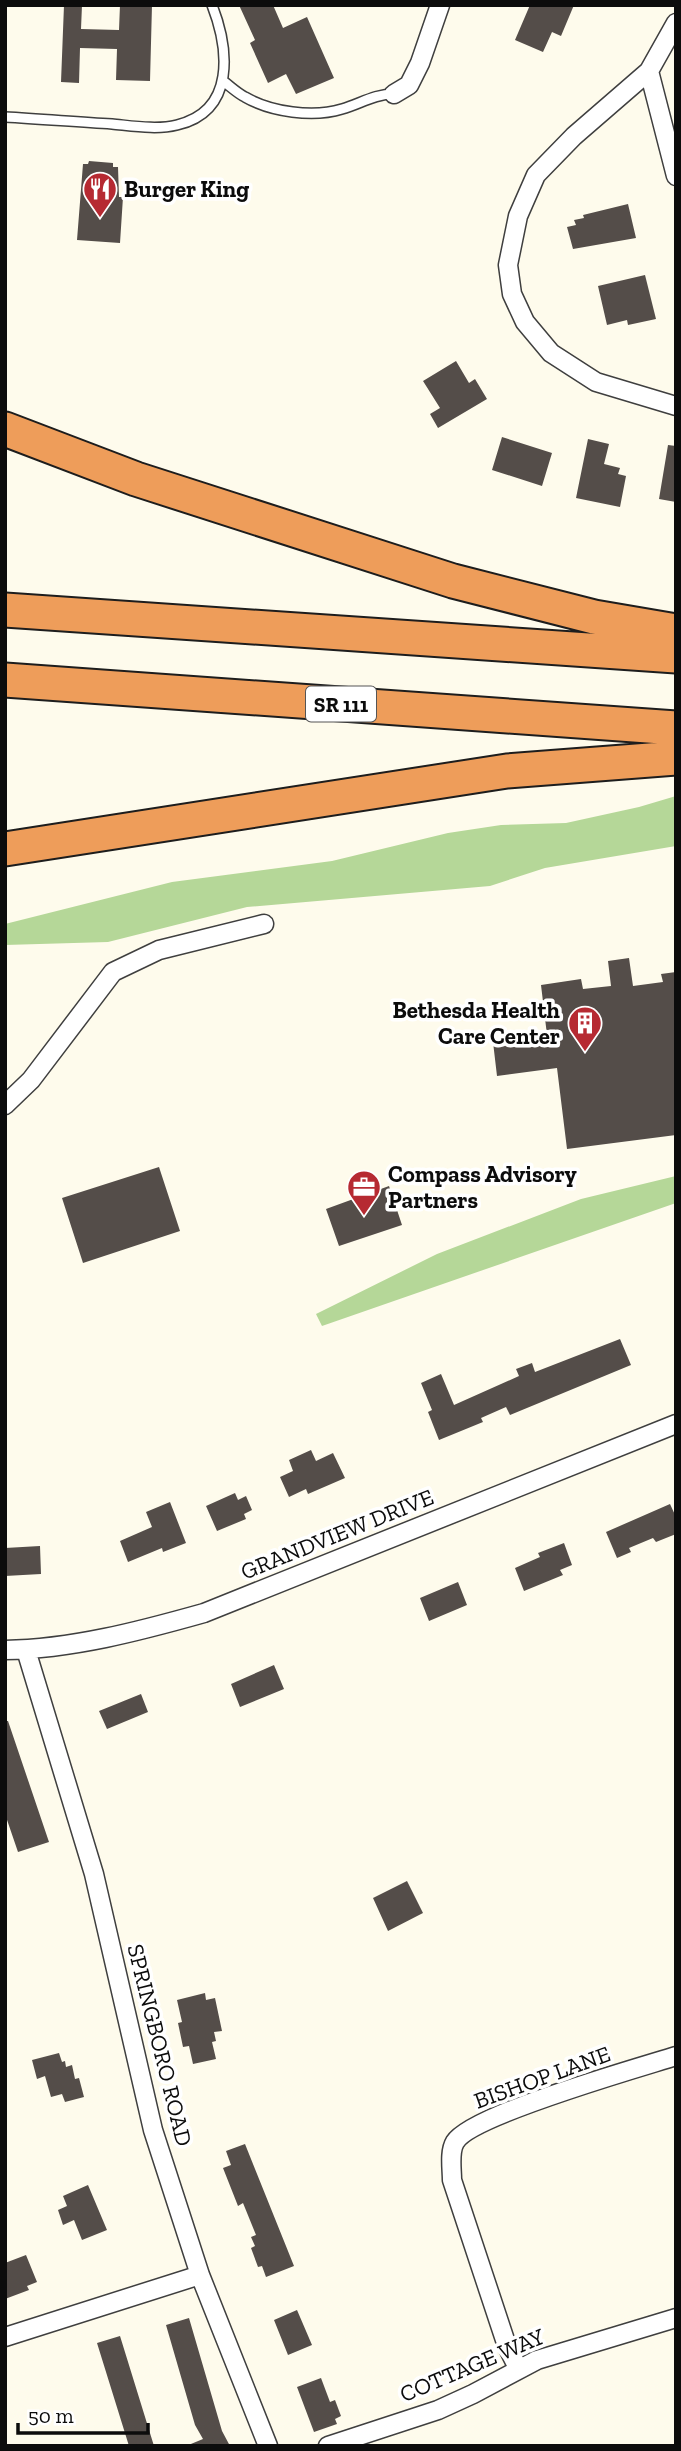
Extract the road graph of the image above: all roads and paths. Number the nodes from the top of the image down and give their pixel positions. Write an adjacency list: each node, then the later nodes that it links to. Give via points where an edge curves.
1 (212, 5): 5 (lane, via 222,34)
2 (440, 5): 6 (street, via 409,85)
3 (676, 23): 4 (street)
4 (649, 71): 8 (street); 9 (street, via 536,174 518,216 508,265 512,294 524,321 551,353 596,382)
5 (223, 80): 6 (lane, via 245,97 302,113 339,110 380,94); 7 (lane, via 215,100 177,125 143,127)
6 (394, 94)
7 (5, 117)
8 (676, 176)
9 (676, 406)
10 (6, 429): 12 (highway, via 136,478 453,582 594,617)
11 (5, 610): 13 (highway)
12 (676, 631)
13 (676, 656)
14 (5, 680): 15 (highway, SR 111)
15 (676, 728)
16 (676, 758): 17 (highway, via 507,771)
17 (5, 849)
18 (264, 924): 19 (street, via 159,950 113,972 32,1080)
19 (5, 1105)
20 (676, 1424): 22 (street, GRANDVIEW DRIVE, via 204,1613 136,1632)
21 (5, 1650): 22 (street, GRANDVIEW DRIVE)
22 (26, 1650): 24 (street, SPRINGBORO ROAD, via 94,1874 153,2130)
23 (676, 2056): 27 (street, BISHOP LANE, via 497,2115 467,2130 454,2143 453,2180)
24 (200, 2275): 26 (street); 28 (street, SPRINGBORO ROAD)
25 (676, 2318): 27 (street, COTTAGE WAY)
26 (5, 2337)
27 (518, 2368): 29 (street, COTTAGE WAY, via 438,2410)
28 (268, 2446)
29 (328, 2446)

